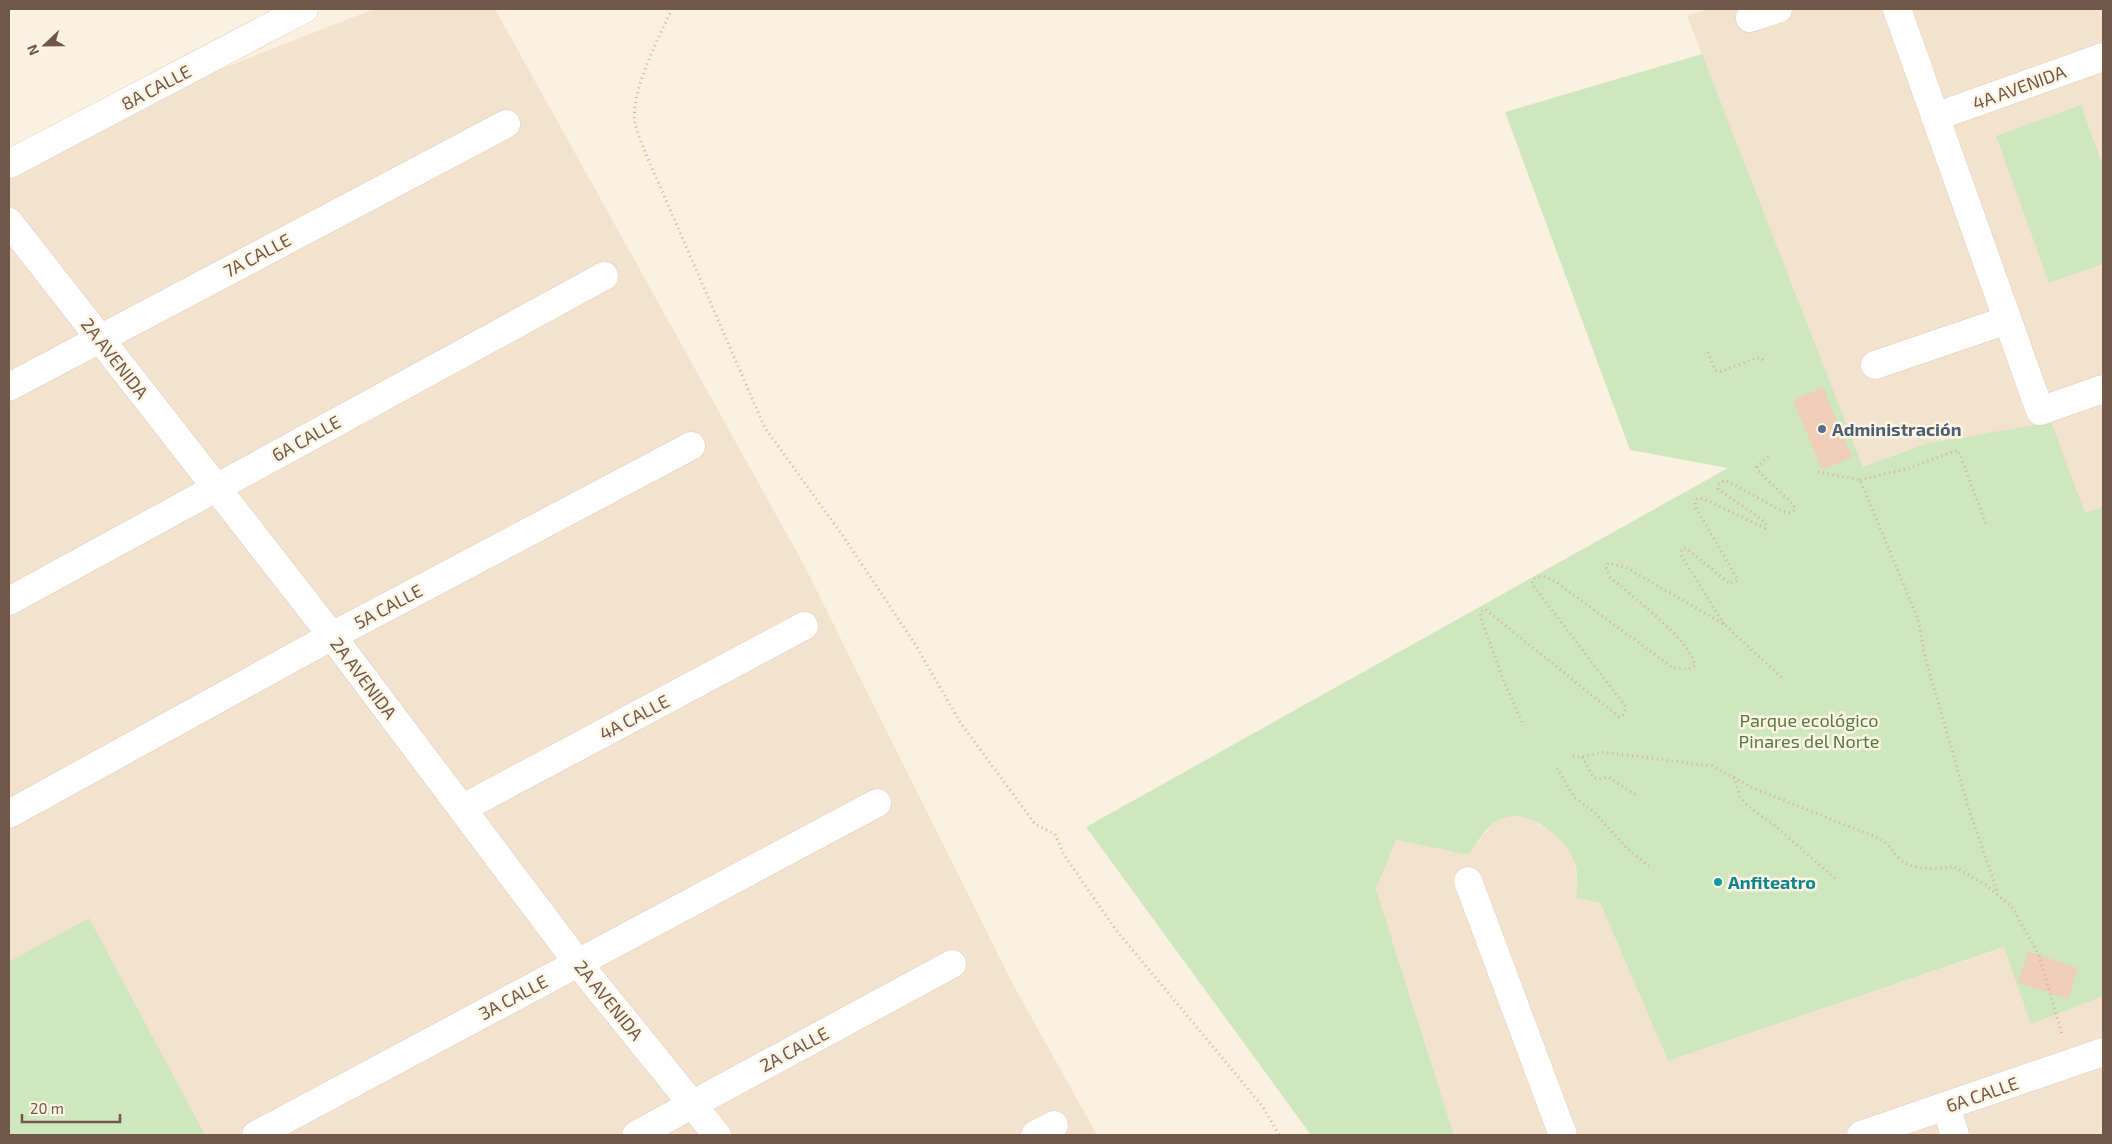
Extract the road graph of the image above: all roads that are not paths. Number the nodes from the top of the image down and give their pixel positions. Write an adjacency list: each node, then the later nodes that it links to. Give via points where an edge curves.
1 (304, 9): 8 (street, 8A CALLE)
2 (1778, 9): 4 (street)
3 (1897, 9): 6 (street)
4 (1750, 18)
5 (2103, 56): 6 (street, 4A AVENIDA)
6 (1935, 116): 11 (street)
7 (506, 124): 12 (street, 7A CALLE)
8 (9, 164)
9 (9, 222): 12 (street, 2A AVENIDA)
10 (604, 276): 17 (street, 6A CALLE)
11 (2007, 320): 13 (street); 15 (street, via 2040,411)
12 (100, 338): 14 (street, 7A CALLE); 17 (street, 2A AVENIDA)
13 (1875, 365)
14 (9, 387)
15 (2103, 389)
16 (691, 446): 20 (street, 5A CALLE)
17 (216, 487): 18 (street, 6A CALLE); 20 (street, 2A AVENIDA)
18 (9, 601)
19 (804, 626): 22 (street, 4A CALLE)
20 (332, 636): 22 (street, 2A AVENIDA); 23 (street, 5A CALLE)
21 (876, 803): 25 (street, 3A CALLE)
22 (463, 808): 25 (street, 2A AVENIDA)
23 (9, 814)
24 (1468, 881): 33 (street)
25 (578, 963): 28 (street, 2A AVENIDA); 30 (street, 3A CALLE)
26 (952, 964): 28 (street, 2A CALLE)
27 (2103, 1052): 29 (street, 6A CALLE)
28 (693, 1104): 31 (street, 2A CALLE); 32 (street, 2A AVENIDA)
29 (1946, 1106): 34 (street, 6A CALLE); 35 (street)
30 (256, 1135)
31 (636, 1135)
32 (717, 1135)
33 (1563, 1135)
34 (1860, 1135)
35 (1955, 1135)

